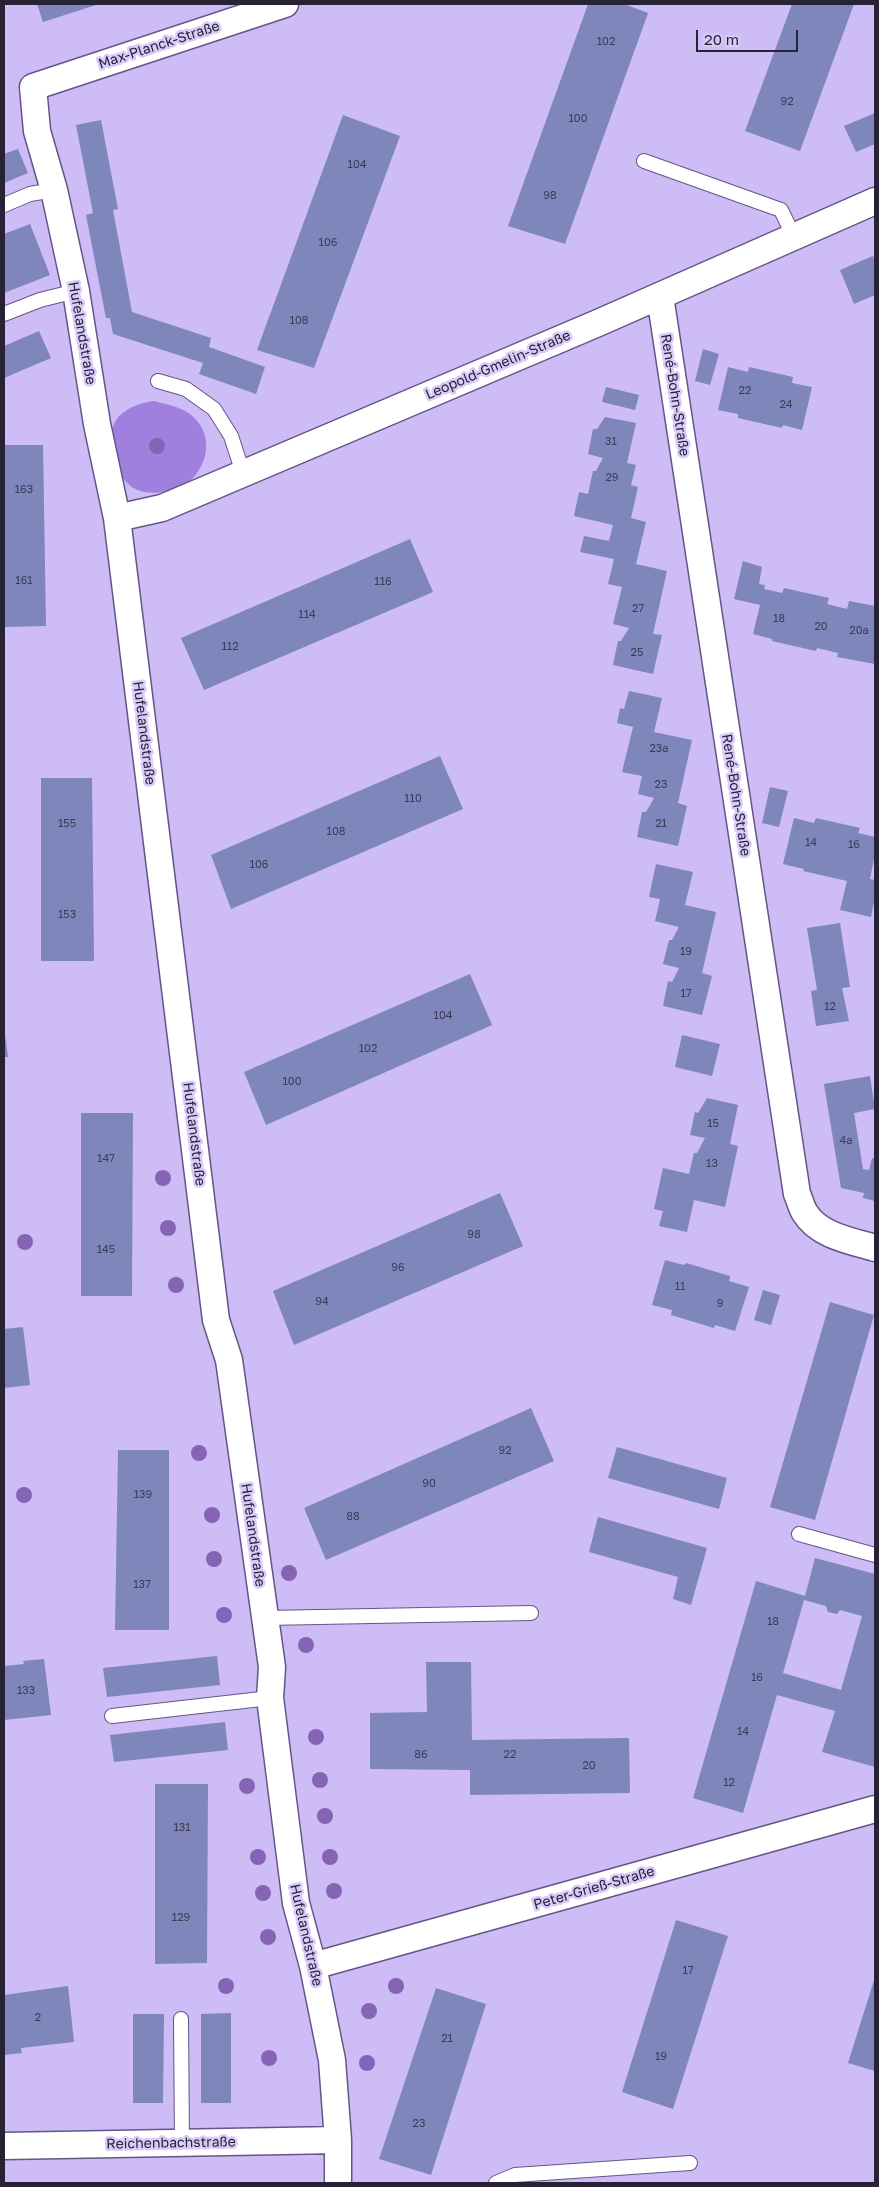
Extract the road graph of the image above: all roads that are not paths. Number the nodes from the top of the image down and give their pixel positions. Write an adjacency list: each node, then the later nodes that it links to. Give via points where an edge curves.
1 (285, 4): 2 (street, Max-Planck-Straße)
2 (33, 87): 4 (street, Hufelandstraße, via 37,131)
3 (644, 161): 7 (lane, via 780,210)
4 (54, 190): 6 (lane, via 30,194); 8 (street, Hufelandstraße)
5 (875, 201): 7 (street, Leopold-Gmelin-Straße)
6 (4, 204)
7 (794, 237): 9 (street, Leopold-Gmelin-Straße)
8 (76, 291): 10 (lane); 13 (street, Hufelandstraße, via 97,424)
9 (660, 296): 12 (street, Leopold-Gmelin-Straße); 14 (street, René-Bohn-Straße, via 797,1194 804,1213 816,1226 835,1236)
10 (4, 314)
11 (158, 381): 12 (lane, via 186,389 214,409 231,436)
12 (243, 473): 13 (street, Leopold-Gmelin-Straße, via 162,508)
13 (117, 518): 18 (street, Hufelandstraße, via 216,1320 228,1360)
14 (875, 1248)
15 (799, 1534): 16 (lane)
16 (875, 1555)
17 (532, 1613): 18 (lane)
18 (266, 1618): 19 (street, Hufelandstraße, via 272,1667)
19 (270, 1698): 20 (lane); 22 (street, Hufelandstraße, via 296,1903)
20 (112, 1716)
21 (875, 1809): 22 (street, Peter-Grieß-Straße)
22 (313, 1966): 24 (street, Hufelandstraße, via 332,2060)
23 (180, 2019): 25 (lane)
24 (338, 2140): 25 (street, Reichenbachstraße); 28 (street, Hufelandstraße)
25 (182, 2143): 26 (street, Reichenbachstraße)
26 (4, 2146)
27 (690, 2163): 29 (lane, via 515,2175)
28 (338, 2183)
29 (496, 2183)

